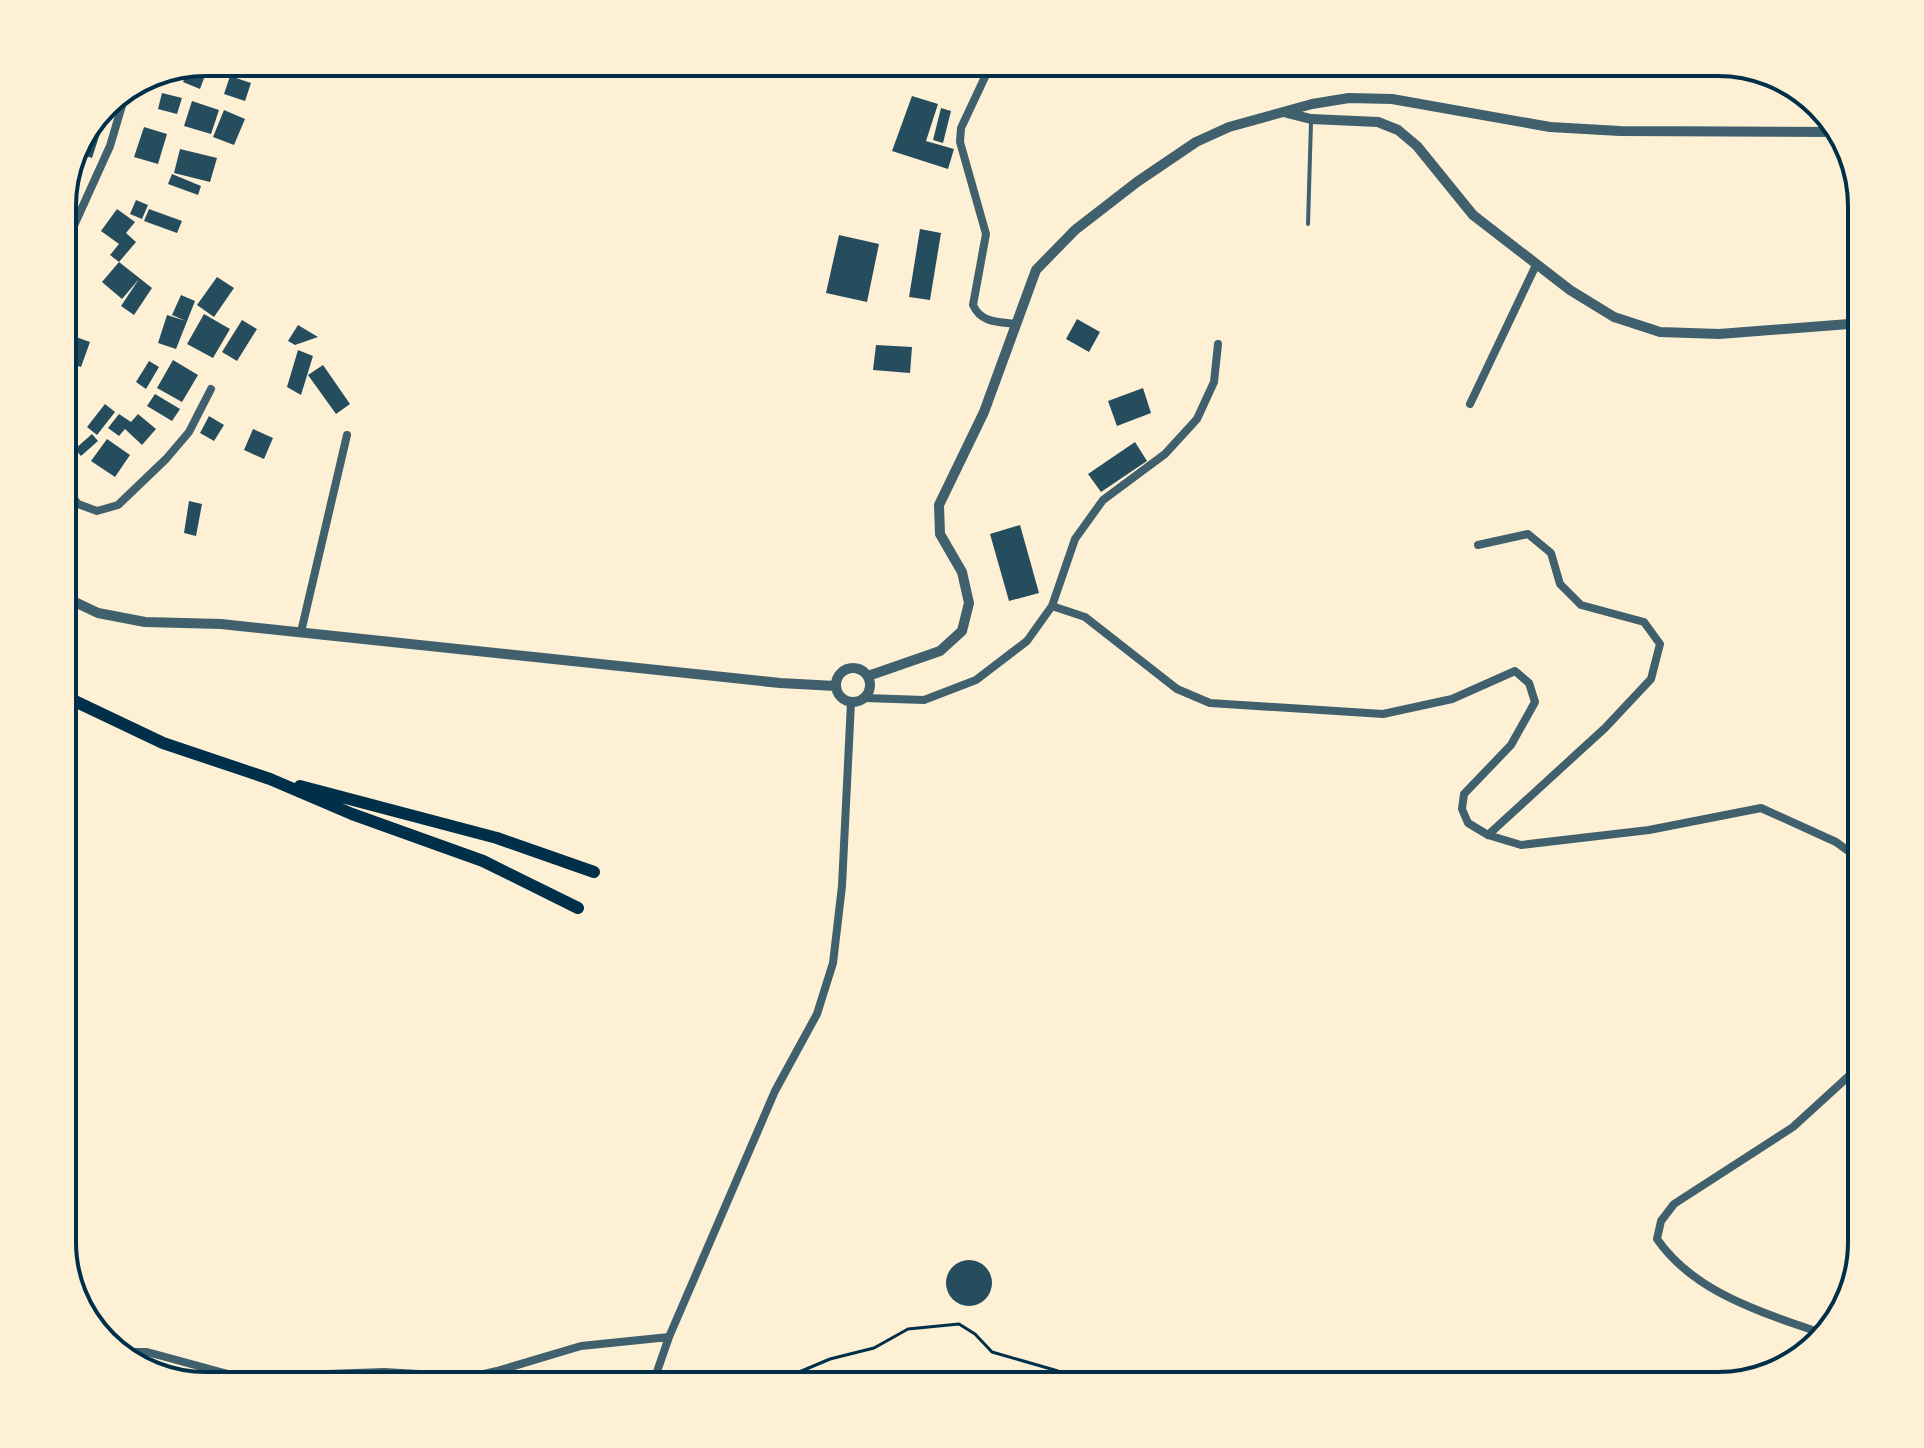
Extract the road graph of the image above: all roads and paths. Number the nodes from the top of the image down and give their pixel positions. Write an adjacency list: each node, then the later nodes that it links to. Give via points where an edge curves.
1 (985, 76): 9 (street, via 961,128 960,142 986,234 973,305 989,321)
2 (121, 108): 6 (street)
3 (1285, 113): 4 (street); 5 (street, via 1349,98 1392,99 1550,127); 9 (street, via 1229,127 1196,142 1075,230 1036,270)
4 (1311, 119): 7 (lane); 8 (street, via 1378,122 1398,130 1473,215)
5 (1825, 132)
6 (76, 221)
7 (1308, 224)
8 (1536, 265): 10 (street, via 1614,317 1660,332 1719,334); 13 (street)
9 (1016, 324): 20 (street, via 984,412 939,505 940,534 962,572 969,603 962,631 940,651)
10 (1848, 324)
11 (1218, 344): 18 (street, via 1214,382 1197,419 1165,454 1103,500 1075,539)
12 (211, 389): 15 (street, via 189,432 118,505 97,511)
13 (1470, 404)
14 (347, 435): 19 (street)
15 (76, 502)
16 (1478, 545): 26 (street, via 1528,534 1551,553 1560,584 1581,605 1644,622 1660,644 1651,679)
17 (76, 603): 19 (street, via 98,613 145,622)
18 (1052, 606): 22 (street, via 1027,641 976,680 924,700); 26 (street, via 1085,617 1177,689 1210,703 1383,714 1452,699 1515,671 1529,683 1535,702 1511,745 1464,794 1462,809 1468,823)
19 (301, 632): 21 (street)
20 (868, 676): 21 (street, via 848,668); 22 (street, via 870,691)
21 (835, 686): 24 (street)
22 (865, 698): 24 (street)
23 (76, 702): 25 (main road, via 163,743)
24 (851, 702): 32 (street, via 833,963 817,1014 775,1091)
25 (270, 779): 28 (main road, via 497,838); 29 (main road, via 483,861)
26 (1488, 835): 27 (street, via 1521,845 1649,830 1761,808)
27 (1848, 851)
28 (594, 872)
29 (578, 908)
30 (1848, 1077): 31 (street, via 1793,1127 1674,1204 1661,1221 1657,1239 1685,1270 1733,1301)
31 (1813, 1330)
32 (669, 1337): 35 (street, via 581,1346); 36 (street)
33 (138, 1352): 34 (street)
34 (221, 1372)
35 (493, 1372)
36 (657, 1372)
37 (799, 1372): 38 (path, via 874,1348 908,1329 959,1324 992,1352)
38 (1060, 1372)

